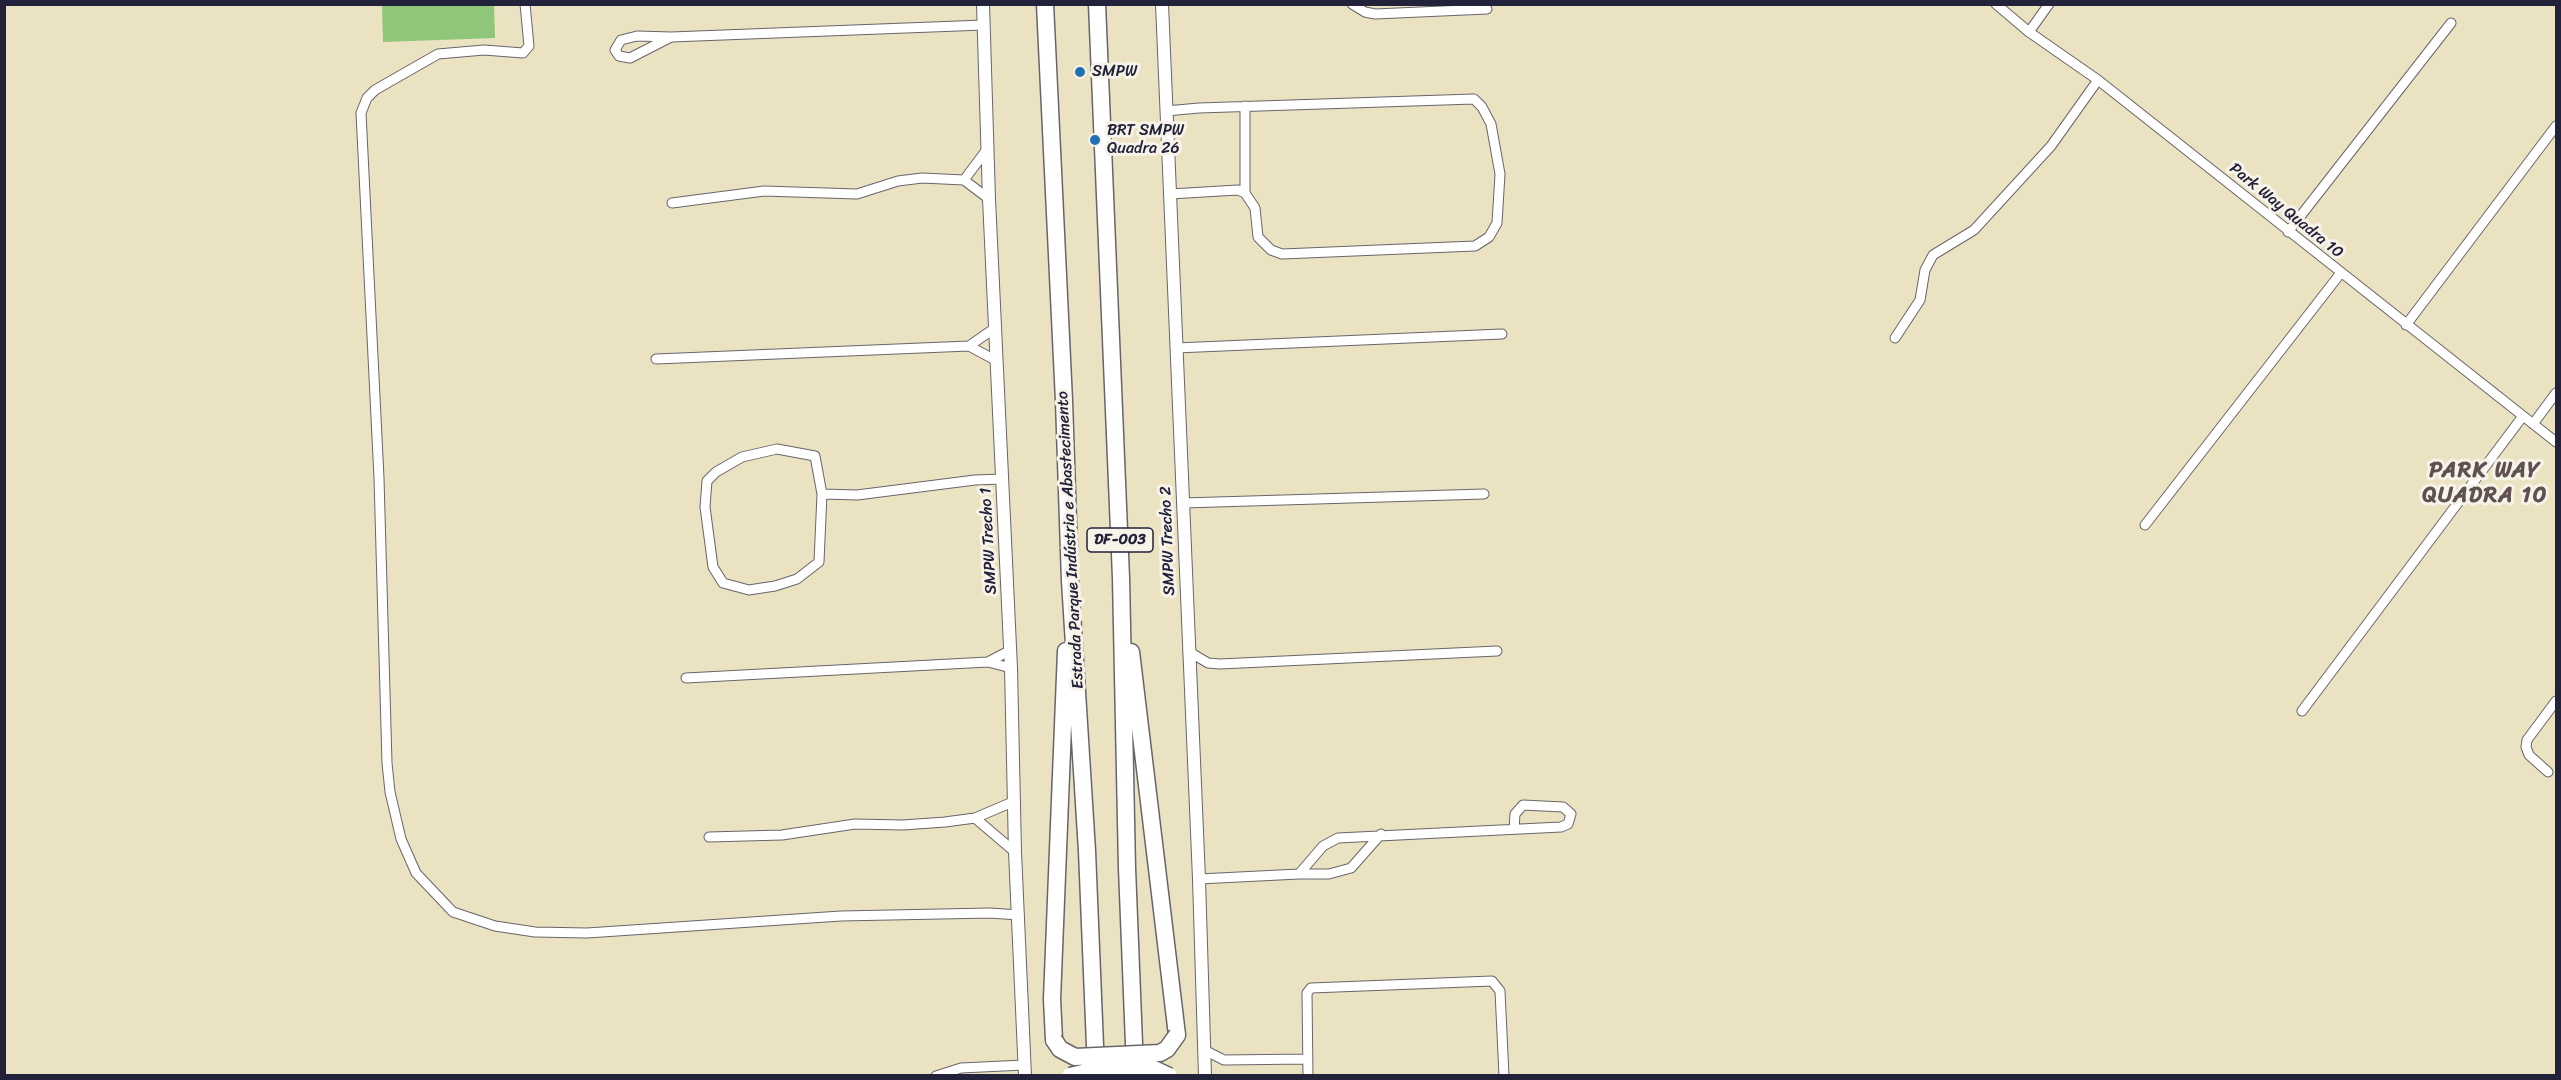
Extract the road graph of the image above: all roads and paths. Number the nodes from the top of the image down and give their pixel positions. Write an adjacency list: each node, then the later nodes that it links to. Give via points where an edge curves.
1 (525, 4): 64 (street, via 529,46 523,53 484,50 438,54 375,90 361,113 379,478 387,763 401,839 416,873 453,912 495,926 535,932 587,933 841,916)
2 (983, 4): 11 (street, SMPW Trecho 1)
3 (1045, 4): 44 (highway, Estrada Parque Indústria e Abastecimento / DF-003)
4 (1097, 4): 43 (highway, DF-003)
5 (1162, 4): 16 (street, SMPW Trecho 2)
6 (1352, 4): 9 (street, via 1365,12 1383,14)
7 (1996, 4): 12 (street, Park Way Quadra 10)
8 (2049, 4): 12 (street)
9 (1487, 9)
10 (2451, 23): 24 (street)
11 (984, 25): 13 (street); 18 (street, SMPW Trecho 1)
12 (2029, 32): 14 (street, Park Way Quadra 10)
13 (671, 37): 13 (street, via 630,58 619,56 615,50 626,37)
14 (2098, 80): 24 (street, Park Way Quadra 10); 29 (street, via 2051,146 1974,230 1933,255 1925,270 1920,300)
15 (1245, 106): 16 (street); 20 (street); 20 (street, via 1474,99 1491,124 1500,174 1497,223 1490,237 1475,246 1282,254 1271,250 1258,237 1255,208)
16 (1167, 111): 21 (street, SMPW Trecho 2)
17 (2556, 126): 26 (street)
18 (988, 147): 19 (street); 22 (street, SMPW Trecho 1)
19 (964, 180): 22 (street); 23 (street, via 922,178 857,194 764,191)
20 (1245, 193): 21 (street, via 1238,190)
21 (1170, 194): 31 (street, SMPW Trecho 2)
22 (989, 199): 27 (street, SMPW Trecho 1)
23 (672, 203)
24 (2288, 232): 25 (street, Park Way Quadra 10)
25 (2340, 274): 26 (street, Park Way Quadra 10); 42 (street)
26 (2406, 325): 35 (street, Park Way Quadra 10)
27 (995, 328): 30 (street); 33 (street, SMPW Trecho 1)
28 (1502, 334): 31 (street)
29 (1895, 338)
30 (969, 346): 32 (street); 33 (street)
31 (1176, 348): 41 (street, SMPW Trecho 2)
32 (656, 359)
33 (997, 361): 38 (street, SMPW Trecho 1)
34 (2556, 393): 36 (street)
35 (2523, 416): 36 (street, Park Way Quadra 10); 54 (street)
36 (2533, 424): 37 (street, Park Way Quadra 10)
37 (2556, 442)
38 (1002, 479): 39 (street, via 857,495); 45 (street, SMPW Trecho 1)
39 (822, 494): 39 (street, via 815,456 777,449 742,457 716,472 707,481 705,507 713,567 723,583 749,590 775,586 797,579 819,562)
40 (1484, 494): 41 (street)
41 (1183, 503): 46 (street, SMPW Trecho 2)
42 (2145, 525)
43 (1121, 578): 44 (highway, bridge, via 1177,1035 1160,1053 1075,1057 1060,1049 1054,1040 1052,999); 73 (highway, DF-003)
44 (1070, 581): 72 (highway, Estrada Parque Indústria e Abastecimento / DF-003, via 1088,851)
45 (1011, 650): 48 (street); 50 (street, SMPW Trecho 1)
46 (1188, 651): 49 (street); 51 (street, SMPW Trecho 2)
47 (1497, 651): 49 (street)
48 (988, 662): 50 (street); 52 (street)
49 (1208, 663): 51 (street)
50 (1011, 668): 56 (street, SMPW Trecho 1)
51 (1189, 675): 63 (street, SMPW Trecho 2)
52 (686, 678)
53 (2556, 701): 55 (street, via 2526,747 2529,755)
54 (2302, 711)
55 (2548, 772)
56 (1015, 801): 57 (street); 61 (street, SMPW Trecho 1)
57 (975, 818): 60 (street, via 903,825 855,824 782,835); 61 (street)
58 (1514, 829): 58 (street, via 1515,814 1523,805 1563,807 1571,814 1568,824 1561,827); 59 (street)
59 (1381, 834): 62 (street, via 1331,840); 62 (street, via 1351,868 1329,874)
60 (709, 837)
61 (1015, 852): 64 (street, SMPW Trecho 1)
62 (1299, 874): 63 (street)
63 (1199, 879): 65 (street, SMPW Trecho 2)
64 (1019, 915): 68 (street, SMPW Trecho 1)
65 (1204, 1050): 67 (street); 69 (street, SMPW Trecho 2)
66 (1306, 1059): 67 (street); 75 (street); 76 (street, via 1307,993 1311,988 1492,981 1500,991)
67 (1224, 1060): 69 (street)
68 (1024, 1070): 70 (street, via 961,1068)
69 (1205, 1073)
70 (936, 1076)
71 (1070, 1076): 74 (highway, bridge, via 1091,1071 1155,1069)
72 (1096, 1076)
73 (1135, 1076)
74 (1169, 1076)
75 (1308, 1076)
76 (1504, 1076)

